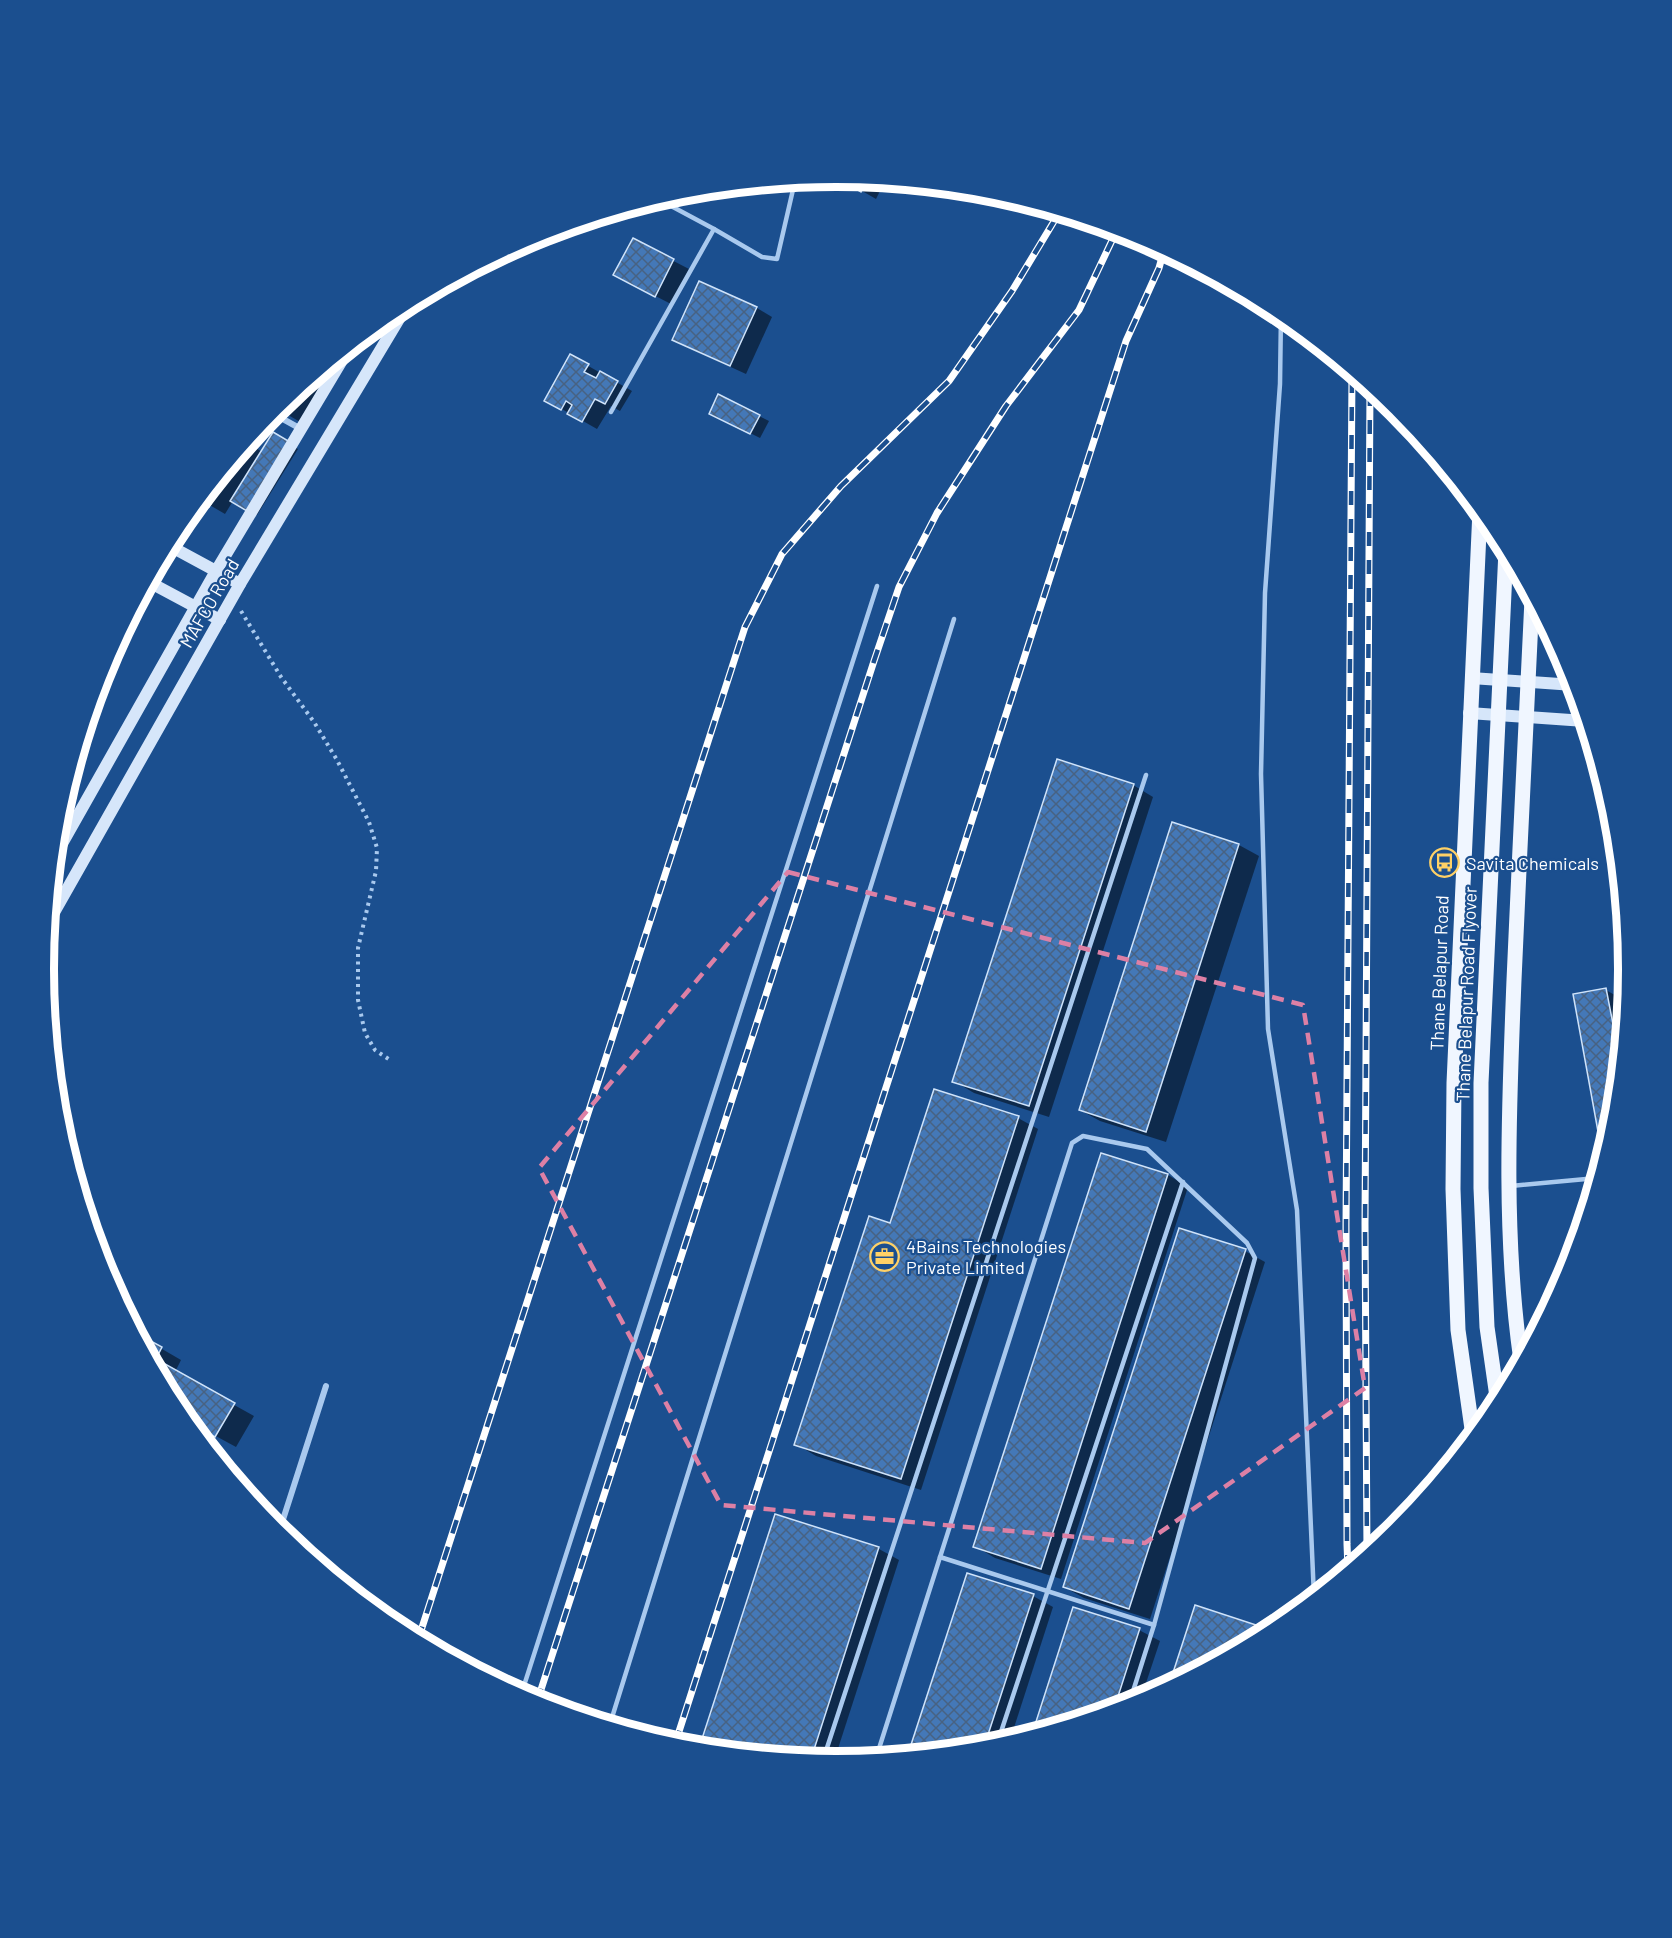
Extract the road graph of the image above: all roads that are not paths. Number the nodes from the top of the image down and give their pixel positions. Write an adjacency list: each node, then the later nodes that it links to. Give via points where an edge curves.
1 (793, 189): 3 (lane, via 777,259 762,257)
2 (670, 205): 3 (lane)
3 (714, 229): 7 (lane)
4 (397, 323): 14 (main road, MAFCO Road)
5 (1281, 327): 39 (lane, via 1265,604 1261,774 1266,971 1268,1029 1297,1210)
6 (340, 365): 9 (main road, MAFCO Road)
7 (611, 412)
8 (281, 418): 9 (street)
9 (301, 430): 13 (main road, MAFCO Road)
10 (1479, 525): 21 (main road, Thane Belapur Road)
11 (177, 550): 13 (main road)
12 (1505, 566): 35 (main road, Thane Belapur Road Flyover, bridge, via 1481,1083 1487,1327)
13 (216, 571): 14 (main road); 17 (main road, MAFCO Road)
14 (240, 584): 20 (main road, MAFCO Road)
15 (155, 585): 17 (main road)
16 (877, 586): 42 (lane)
17 (196, 607): 20 (main road); 28 (main road, MAFCO Road)
18 (1531, 612): 22 (main road)
19 (954, 619): 44 (lane)
20 (220, 620): 29 (main road, MAFCO Road)
21 (1471, 678): 22 (main road); 24 (main road, Thane Belapur Road)
22 (1528, 682): 23 (main road); 25 (main road)
23 (1564, 685)
24 (1469, 713): 25 (main road); 36 (main road, Thane Belapur Road, via 1453,1189 1458,1330)
25 (1526, 717): 26 (main road); 32 (main road)
26 (1577, 720)
27 (1146, 775): 47 (lane)
28 (66, 837)
29 (57, 907)
30 (1589, 1179): 32 (lane)
31 (1183, 1182): 38 (lane, via 1147,1149 1083,1136 1072,1143); 40 (lane); 41 (lane, via 1247,1243 1255,1258)
32 (1508, 1186): 33 (main road)
33 (1519, 1349)
34 (327, 1386): 37 (street)
35 (1496, 1388)
36 (1471, 1424)
37 (282, 1521)
38 (940, 1557): 40 (lane); 46 (lane)
39 (1314, 1588)
40 (1048, 1591): 41 (lane); 45 (lane)
41 (1154, 1625): 43 (lane)
42 (524, 1685)
43 (1133, 1692)
44 (612, 1717)
45 (1001, 1733)
46 (879, 1749)
47 (826, 1751)

